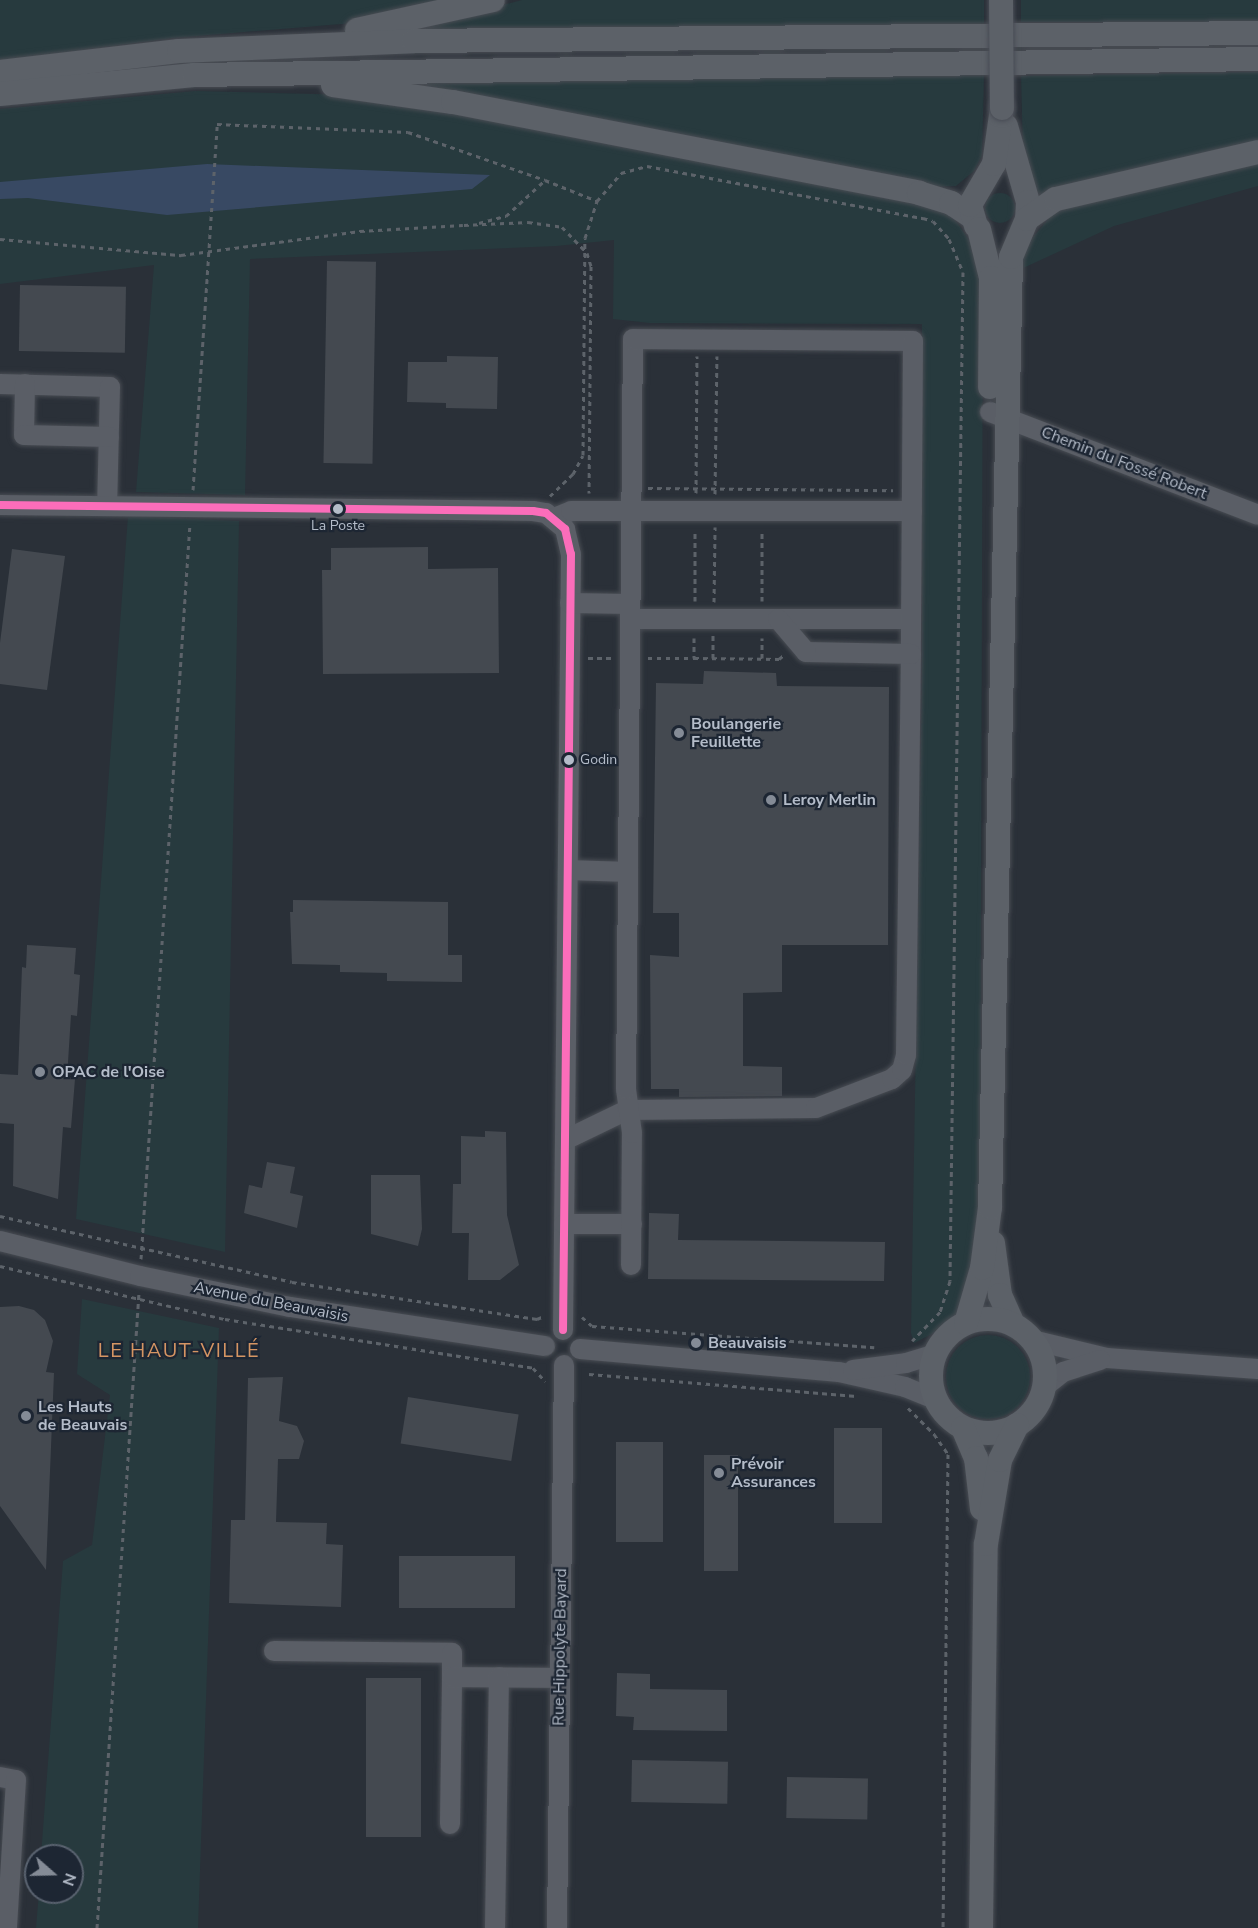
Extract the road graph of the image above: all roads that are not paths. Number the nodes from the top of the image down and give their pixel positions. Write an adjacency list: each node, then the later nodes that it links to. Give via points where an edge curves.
1 (493, 0): 4 (main road, via 398,24)
2 (1001, 0): 9 (main road, bridge)
3 (1258, 33): 4 (main road, via 426,41)
4 (211, 49): 6 (main road)
5 (1258, 59): 7 (main road)
6 (0, 72)
7 (223, 74): 8 (main road); 13 (main road, via 453,102 926,195 951,203)
8 (0, 94)
9 (1002, 108): 11 (main road, via 994,164); 12 (main road)
10 (1258, 152): 14 (main road, via 1072,194 1050,202)
11 (983, 184): 12 (main road, via 1005,179); 13 (main road, via 972,197)
12 (1024, 192): 14 (main road, via 1029,205)
13 (975, 223): 14 (main road, via 1000,238); 17 (main road, via 991,278)
14 (1023, 224): 17 (main road, via 1009,271)
15 (0, 384): 16 (street)
16 (25, 384): 18 (street, via 110,387); 18 (street, via 24,435)
17 (998, 415): 23 (street, Chemin du Fossé Robert); 34 (main road)
18 (109, 437): 20 (street)
19 (0, 505): 20 (street)
20 (107, 506): 24 (street, via 533,511)
21 (631, 511): 22 (street); 22 (street, via 633,339 913,340); 24 (street, via 571,511); 26 (street)
22 (912, 511): 28 (street)
23 (1258, 514)
24 (554, 518): 25 (street, via 565,529 570,544)
25 (570, 603): 26 (street); 30 (street)
26 (631, 611): 27 (street); 31 (street)
27 (770, 619): 28 (street); 29 (street, via 806,652)
28 (911, 619): 29 (street)
29 (911, 654): 32 (street, via 906,1055 902,1071 892,1079 816,1108)
30 (568, 870): 31 (street); 33 (street)
31 (628, 872): 32 (street)
32 (627, 1110): 33 (street); 36 (street, via 632,1132)
33 (565, 1140): 35 (street)
34 (990, 1207): 40 (main road, via 980,1277); 41 (main road, via 1000,1295)
35 (564, 1224): 36 (street); 39 (street)
36 (632, 1224): 38 (street)
37 (0, 1241): 43 (street, Avenue du Beauvaisis, via 140,1276 372,1321)
38 (631, 1265)
39 (564, 1321): 43 (street); 44 (street)
40 (966, 1323): 41 (main road, via 990,1318); 45 (main road, via 947,1335)
41 (1013, 1324): 42 (main road)
42 (1032, 1340): 46 (street); 50 (main road, via 1044,1362)
43 (545, 1346): 47 (street, via 549,1360)
44 (580, 1349): 47 (street, via 574,1360); 49 (street)
45 (935, 1354): 49 (street, via 906,1363); 51 (main road, via 930,1377)
46 (1107, 1358): 48 (street); 50 (street, via 1072,1368)
47 (564, 1365): 58 (street, Rue Hippolyte Bayard)
48 (1258, 1369)
49 (839, 1372): 51 (street, via 905,1387)
50 (1044, 1386): 52 (main road, via 1035,1409)
51 (935, 1399): 53 (main road, via 944,1413)
52 (1017, 1425): 53 (main road, via 994,1433); 54 (main road, via 1000,1460)
53 (963, 1428): 54 (main road, via 976,1458)
54 (986, 1544): 64 (main road)
55 (274, 1651): 56 (street, via 452,1653)
56 (452, 1677): 57 (street); 60 (street)
57 (499, 1677): 58 (street); 62 (street)
58 (560, 1678): 63 (street, Rue Hippolyte Bayard)
59 (0, 1777): 61 (street, via 16,1780)
60 (450, 1824)
61 (7, 1928)
62 (495, 1928)
63 (557, 1928)
64 (981, 1928)

